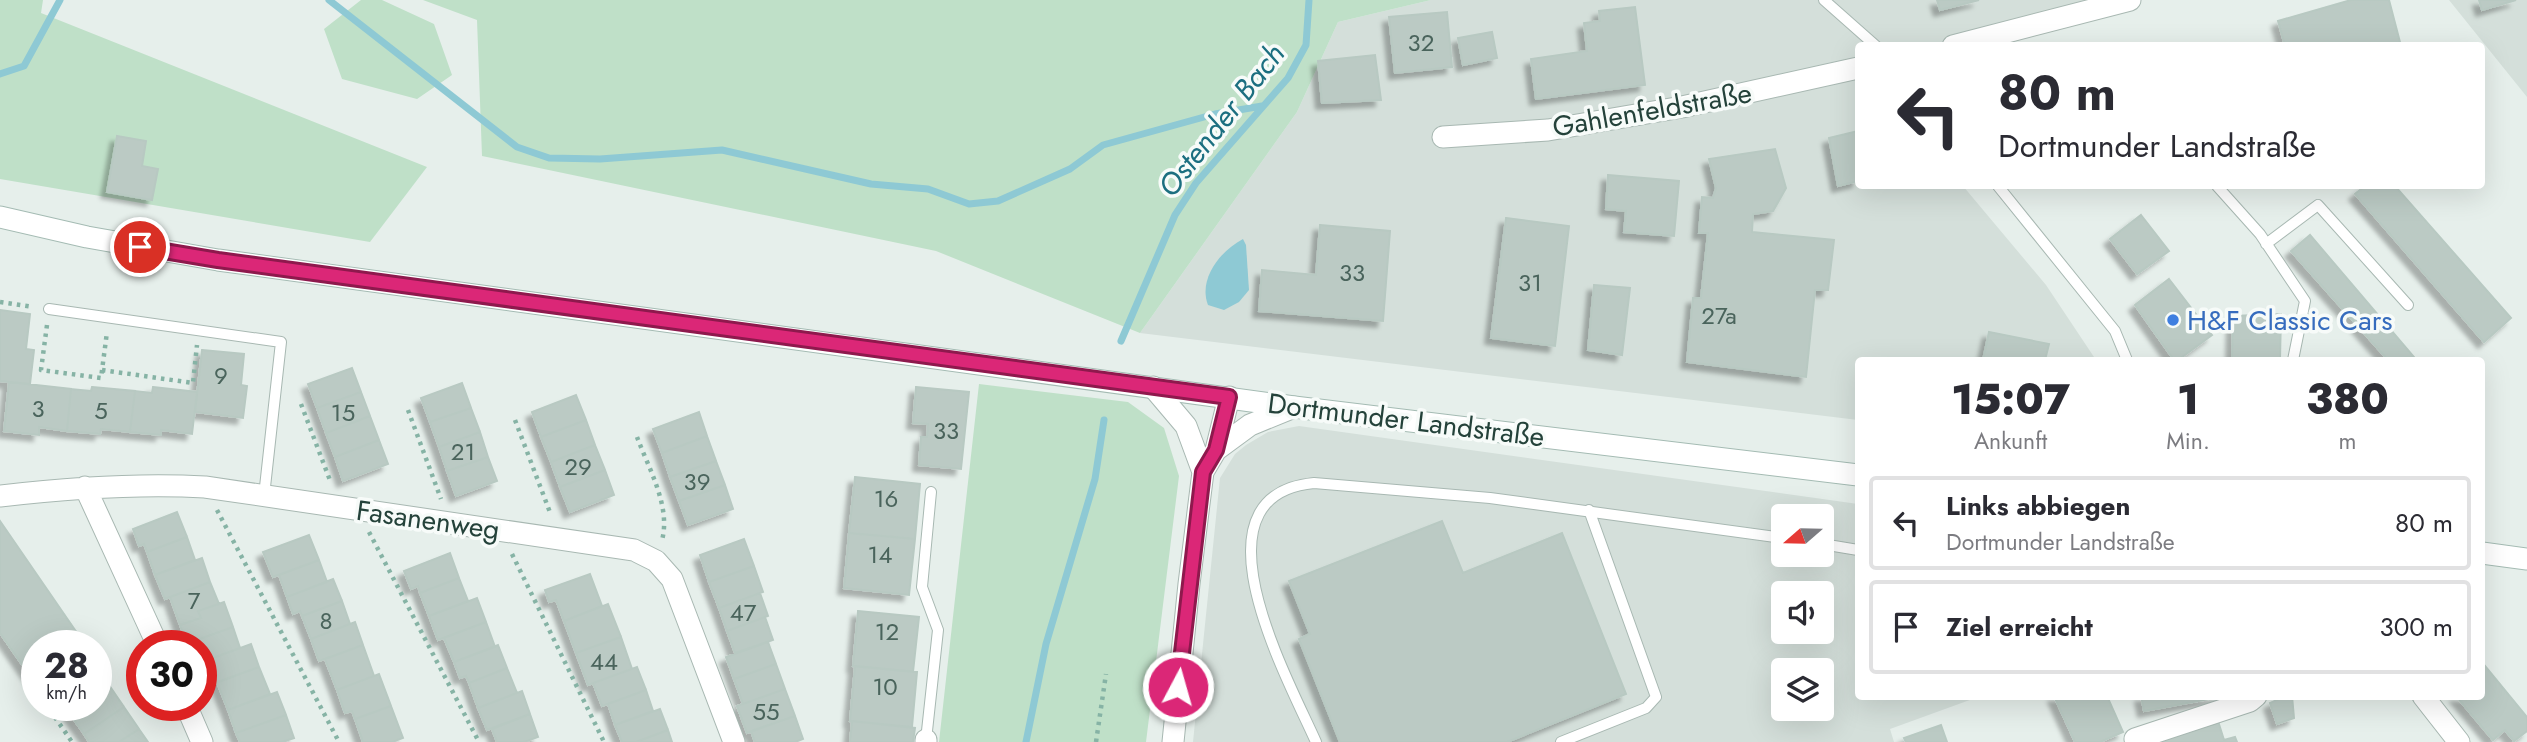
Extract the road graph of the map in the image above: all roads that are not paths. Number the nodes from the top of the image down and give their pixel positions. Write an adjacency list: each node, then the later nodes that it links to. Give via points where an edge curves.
1 (1824, 0): 4 (lane)
2 (2130, 0): 3 (street)
3 (2095, 4): 5 (street)
4 (1871, 42)
5 (1967, 42)
6 (1855, 69): 7 (street, Gahlenfeldstraße, via 1682,107 1548,130)
7 (1443, 137)
8 (2000, 189): 14 (lane, via 2115,331)
9 (2220, 189): 11 (lane)
10 (0, 216): 16 (street, Dortmunder Landstraße, via 218,260)
11 (2266, 244): 12 (lane, via 2318,205); 15 (lane, via 2305,301)
12 (2408, 305)
13 (49, 309): 25 (lane, via 281,342)
14 (2126, 357)
15 (2294, 357)
16 (1153, 387): 17 (street, Dortmunder Landstraße); 20 (street, via 1186,426)
17 (1229, 397): 18 (street, Dortmunder Landstraße); 19 (street)
18 (1294, 407): 19 (street, via 1250,425); 21 (street, Dortmunder Landstraße)
19 (1216, 450): 20 (street)
20 (1203, 472): 40 (street)
21 (1855, 475)
22 (85, 487): 24 (street, Fasanenweg); 25 (street, Fasanenweg, via 166,485); 32 (street)
23 (931, 492): 37 (lane, via 922,587 938,630)
24 (0, 496)
25 (264, 496): 39 (street, Fasanenweg, via 634,550 656,561 672,579)
26 (1589, 510): 27 (lane); 41 (lane, via 1314,483 1283,489 1264,503 1255,520 1253,575 1265,627); 42 (lane, via 1656,697 1646,708)
27 (1771, 536)
28 (1834, 546): 29 (lane)
29 (1855, 550)
30 (2485, 553): 31 (street)
31 (2527, 559)
32 (151, 630)
33 (2251, 700): 36 (street)
34 (2426, 700): 43 (street)
35 (193, 721): 38 (street)
36 (2135, 739)
37 (926, 741)
38 (202, 742)
39 (734, 742)
40 (1173, 742)
41 (1315, 742)
42 (1560, 742)
43 (2459, 742)

